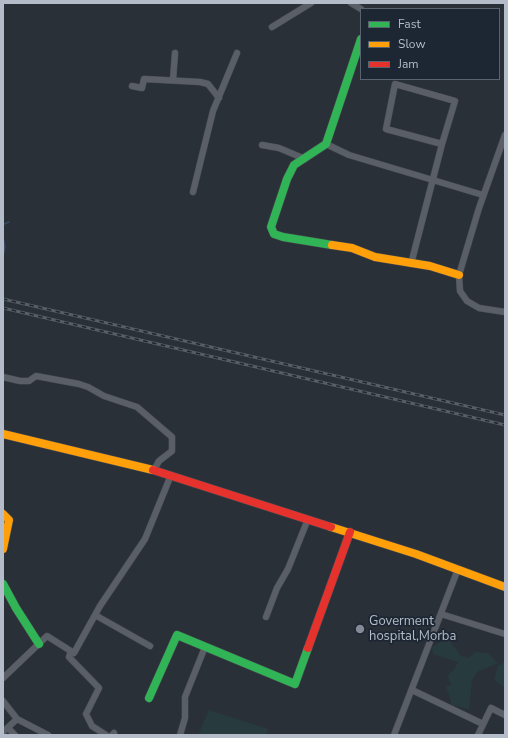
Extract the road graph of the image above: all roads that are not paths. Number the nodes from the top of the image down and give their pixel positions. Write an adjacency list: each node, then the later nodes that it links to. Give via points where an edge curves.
1 (311, 3): 2 (street)
2 (272, 27)
3 (360, 42): 10 (street)
4 (237, 53): 8 (street)
5 (175, 54): 6 (street)
6 (173, 80): 7 (street, via 144,79 142,88); 8 (street, via 208,84)
7 (132, 86)
8 (219, 98): 15 (street, via 213,111)
9 (505, 135): 16 (street)
10 (326, 144): 13 (street); 14 (street, via 349,155)
11 (442, 144): 11 (street, via 386,129 395,84 455,101); 14 (street)
12 (262, 145): 13 (street, via 279,148)
13 (304, 159): 17 (street, via 294,165 286,179 271,227 274,234 352,248 374,257)
14 (433, 180): 16 (street); 17 (street)
15 (193, 192)
16 (483, 195): 18 (street)
17 (411, 264): 18 (street, via 430,266)
18 (459, 275): 19 (street, via 460,291 467,301 479,308)
19 (505, 312)
20 (3, 377): 22 (street, via 29,381 36,376 79,384 137,407 172,438 172,451 159,461)
21 (3, 434): 22 (street)
22 (154, 470): 23 (street)
23 (171, 475): 25 (street); 32 (street, via 145,539)
24 (3, 514): 27 (street, via 10,520)
25 (308, 519): 26 (street); 33 (street)
26 (350, 532): 28 (street); 37 (street, via 295,684)
27 (3, 549)
28 (458, 569): 30 (street); 31 (street)
29 (3, 584): 35 (street)
30 (505, 587)
31 (441, 614): 34 (street); 40 (street)
32 (95, 615): 36 (street); 38 (street, via 74,653)
33 (266, 617)
34 (505, 634)
35 (39, 644): 38 (street, via 47,636); 39 (street)
36 (150, 646)
37 (205, 647): 41 (street, via 177,635); 50 (street, via 185,697 186,718)
38 (71, 651): 49 (street, via 69,657 99,688 86,714 92,726)
39 (3, 678)
40 (412, 690): 45 (street); 51 (street)
41 (149, 698)
42 (3, 701): 44 (street)
43 (505, 715): 45 (street, via 491,708)
44 (17, 719): 46 (street); 48 (street)
45 (484, 724): 52 (street)
46 (5, 730): 47 (street)
47 (15, 735)
48 (48, 735)
49 (106, 735)
50 (180, 735)
51 (394, 735)
52 (478, 735)

